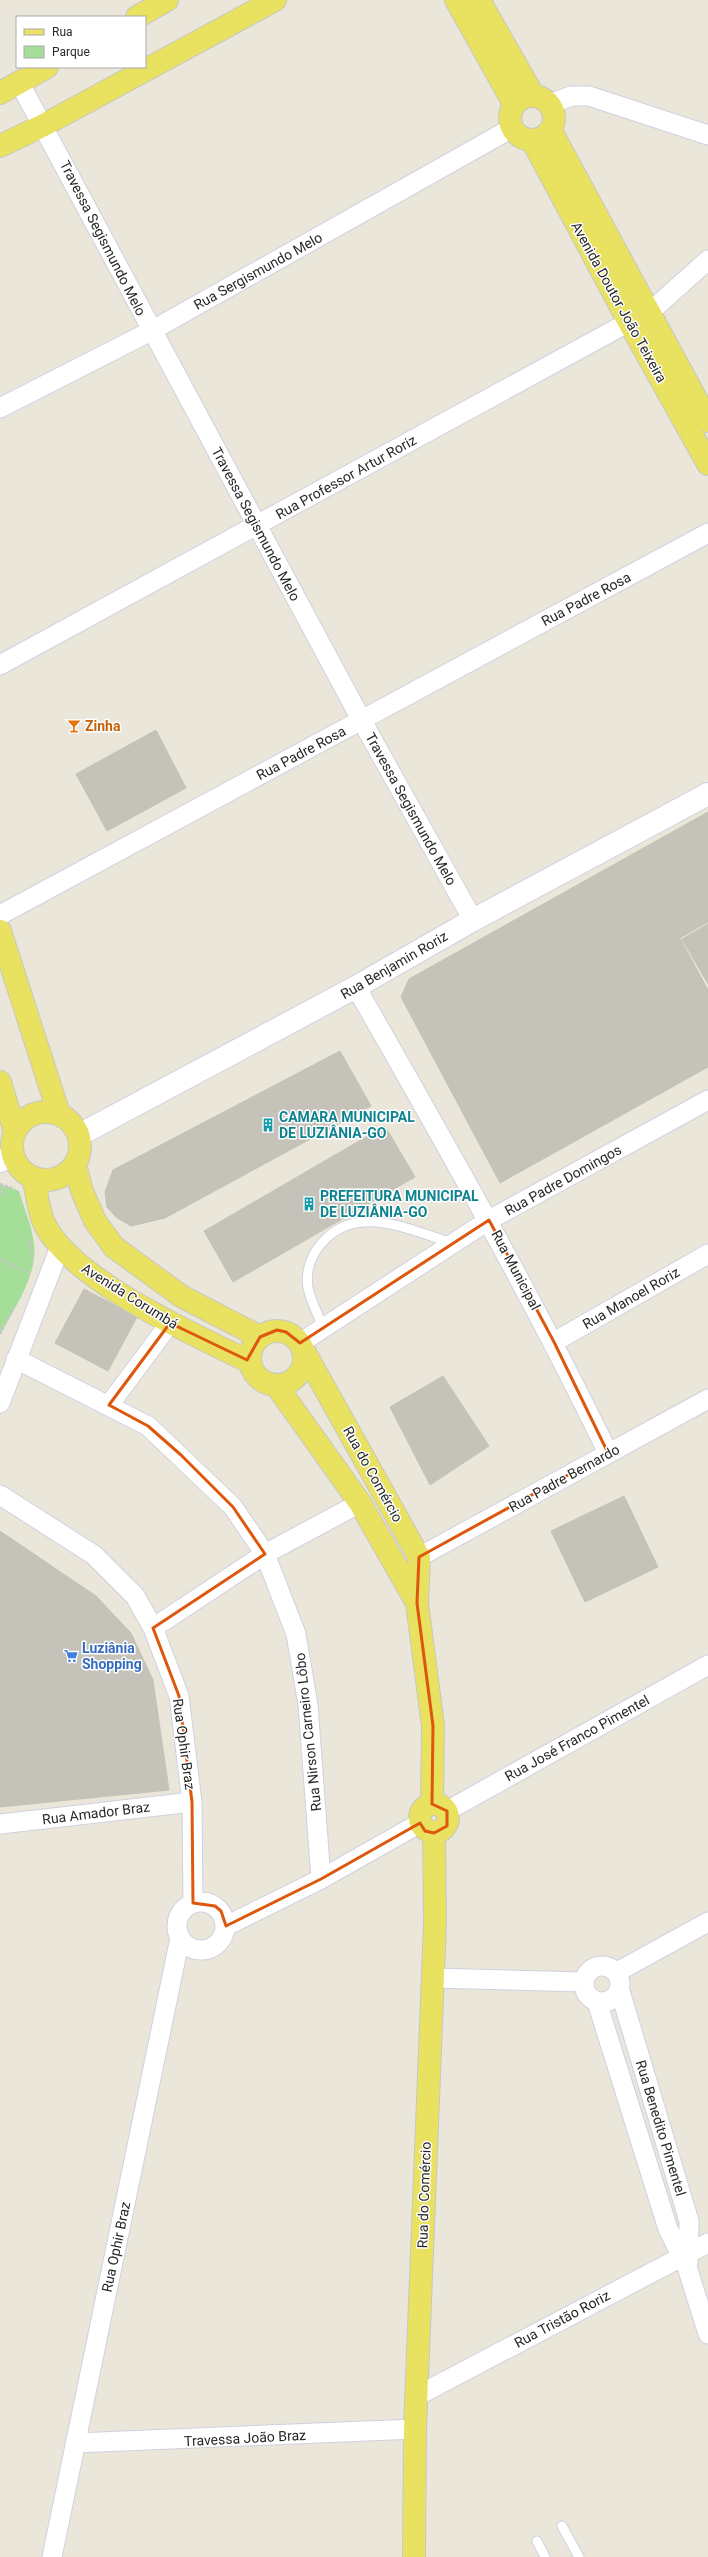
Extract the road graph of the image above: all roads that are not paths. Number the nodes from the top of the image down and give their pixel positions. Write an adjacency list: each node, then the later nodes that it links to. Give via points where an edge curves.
1 (167, 0): 5 (main road)
2 (275, 0): 10 (main road)
3 (456, 0): 9 (main road)
4 (479, 0): 9 (main road)
5 (138, 16)
6 (45, 68): 7 (main road)
7 (19, 82): 8 (main road); 10 (street, Travessa Segismundo Melo)
8 (0, 93)
9 (532, 101): 11 (main road, via 510,115); 12 (street, via 589,96); 13 (main road, via 555,117)
10 (44, 125): 14 (main road); 18 (street, Travessa Segismundo Melo)
11 (512, 128): 13 (main road, via 520,136); 18 (street, Rua Sergismundo Melo)
12 (708, 135)
13 (541, 136): 16 (main road, Avenida Doutor João Teixeira); 17 (main road, Avenida Doutor João Teixeira)
14 (0, 146)
15 (708, 260): 16 (street)
16 (650, 312): 20 (main road, Avenida Doutor João Teixeira)
17 (629, 322): 21 (main road, Avenida Doutor João Teixeira); 22 (street, Rua Professor Artur Roriz)
18 (151, 331): 19 (street, Rua Sergismundo Melo); 22 (street, Travessa Segismundo Melo)
19 (0, 408)
20 (708, 421)
21 (708, 464)
22 (257, 526): 24 (street, Rua Professor Artur Roriz); 25 (street, Travessa Segismundo Melo)
23 (708, 533): 25 (street, Rua Padre Rosa)
24 (0, 665)
25 (362, 721): 27 (street, Rua Padre Rosa); 28 (street, Travessa Segismundo Melo)
26 (708, 794): 28 (street, Rua Benjamin Roriz)
27 (0, 915)
28 (473, 920): 30 (street, Rua Benjamin Roriz)
29 (0, 931): 33 (main road)
30 (356, 988): 35 (street, Rua Benjamin Roriz); 39 (street, Rua Municipal)
31 (0, 1082): 34 (main road)
32 (708, 1100): 39 (street, Rua Padre Domingos)
33 (59, 1114): 34 (main road, via 43,1111 29,1116); 35 (main road, via 71,1122)
34 (15, 1132): 36 (main road)
35 (79, 1135): 37 (main road, Avenida Corumbá, via 80,1151)
36 (7, 1159): 38 (main road, via 21,1170)
37 (75, 1165): 38 (main road, via 63,1176); 45 (main road, Avenida Corumbá, via 82,1191 95,1221 114,1247 181,1296)
38 (26, 1185): 41 (main road, Avenida Corumbá, via 44,1222)
39 (489, 1220): 40 (street, Rua Padre Domingos); 46 (street, Rua Municipal)
40 (454, 1243): 44 (street, Rua Padre Domingos); 44 (lane, via 386,1224 363,1222 342,1227 326,1237 315,1252 307,1271 308,1289)
41 (60, 1247): 43 (main road, Avenida Corumbá, via 88,1272); 48 (street)
42 (708, 1254): 46 (street, Rua Manoel Roriz)
43 (170, 1324): 49 (main road, Avenida Corumbá); 53 (street)
44 (323, 1328): 47 (street, Rua Padre Domingos)
45 (260, 1337): 47 (main road, via 272,1331 286,1332); 49 (main road, via 250,1353)
46 (554, 1342): 54 (street, Rua Municipal)
47 (302, 1347): 50 (main road, via 303,1368 299,1375 285,1385); 58 (main road, Rua do Comércio)
48 (16, 1359): 52 (street); 53 (street, Rua Nirson Carneiro Lôbo)
49 (250, 1362): 50 (main road, via 256,1375 268,1384)
50 (276, 1385): 56 (main road, Rua do Comércio)
51 (708, 1399): 54 (street, Rua Padre Bernardo)
52 (0, 1403)
53 (109, 1405): 57 (street, Rua Nirson Carneiro Lôbo, via 148,1426 180,1455 233,1507)
54 (608, 1453): 58 (street, Rua Padre Bernardo)
55 (0, 1495): 60 (street, Rua Ophir Braz, via 94,1556 135,1596)
56 (360, 1502): 57 (street); 59 (main road, Rua do Comércio)
57 (265, 1554): 60 (street); 66 (street, Rua Nirson Carneiro Lôbo, via 296,1634 308,1706)
58 (419, 1557): 59 (main road, Rua do Comércio)
59 (417, 1603): 63 (main road, Rua do Comércio, via 433,1726)
60 (153, 1628): 62 (street, Rua Ophir Braz, via 179,1696)
61 (708, 1665): 63 (street, Rua José Franco Pimentel)
62 (192, 1802): 64 (street, Rua Amador Braz); 67 (street, Rua Ophir Braz)
63 (439, 1807): 65 (main road, via 424,1807 420,1814)
64 (0, 1824)
65 (427, 1828): 66 (street); 72 (main road, Rua do Comércio, via 435,1923)
66 (321, 1879): 69 (street)
67 (193, 1903): 69 (street, via 208,1902 215,1906 221,1911); 70 (street, via 186,1907 177,1922)
68 (708, 1922): 71 (street)
69 (226, 1926): 70 (street, via 221,1940 208,1949 192,1948)
70 (180, 1938): 81 (street, Rua Ophir Braz)
71 (617, 1972): 73 (street, via 607,1966 595,1967 589,1970); 74 (street, via 620,1978)
72 (432, 1978): 73 (street); 79 (main road, Rua do Comércio)
73 (584, 1982): 75 (street, via 587,1994)
74 (620, 1991): 75 (street, via 608,2002); 77 (street, Rua Benedito Pimentel, via 689,2221)
75 (597, 2002): 77 (street, Rua Benedito Pimentel, via 668,2229)
76 (708, 2243): 77 (street, Rua Tristão Roriz)
77 (686, 2258): 78 (street, Rua Benedito Pimentel); 79 (street, Rua Tristão Roriz)
78 (708, 2334)
79 (417, 2396): 80 (main road, Rua do Comércio)
80 (415, 2429): 81 (street, Travessa João Braz); 85 (main road, Rua do Comércio)
81 (75, 2444): 84 (street, Rua Ophir Braz)
82 (562, 2526): 87 (lane)
83 (537, 2541): 86 (lane)
84 (52, 2557)
85 (414, 2557)
86 (545, 2557)
87 (579, 2557)

